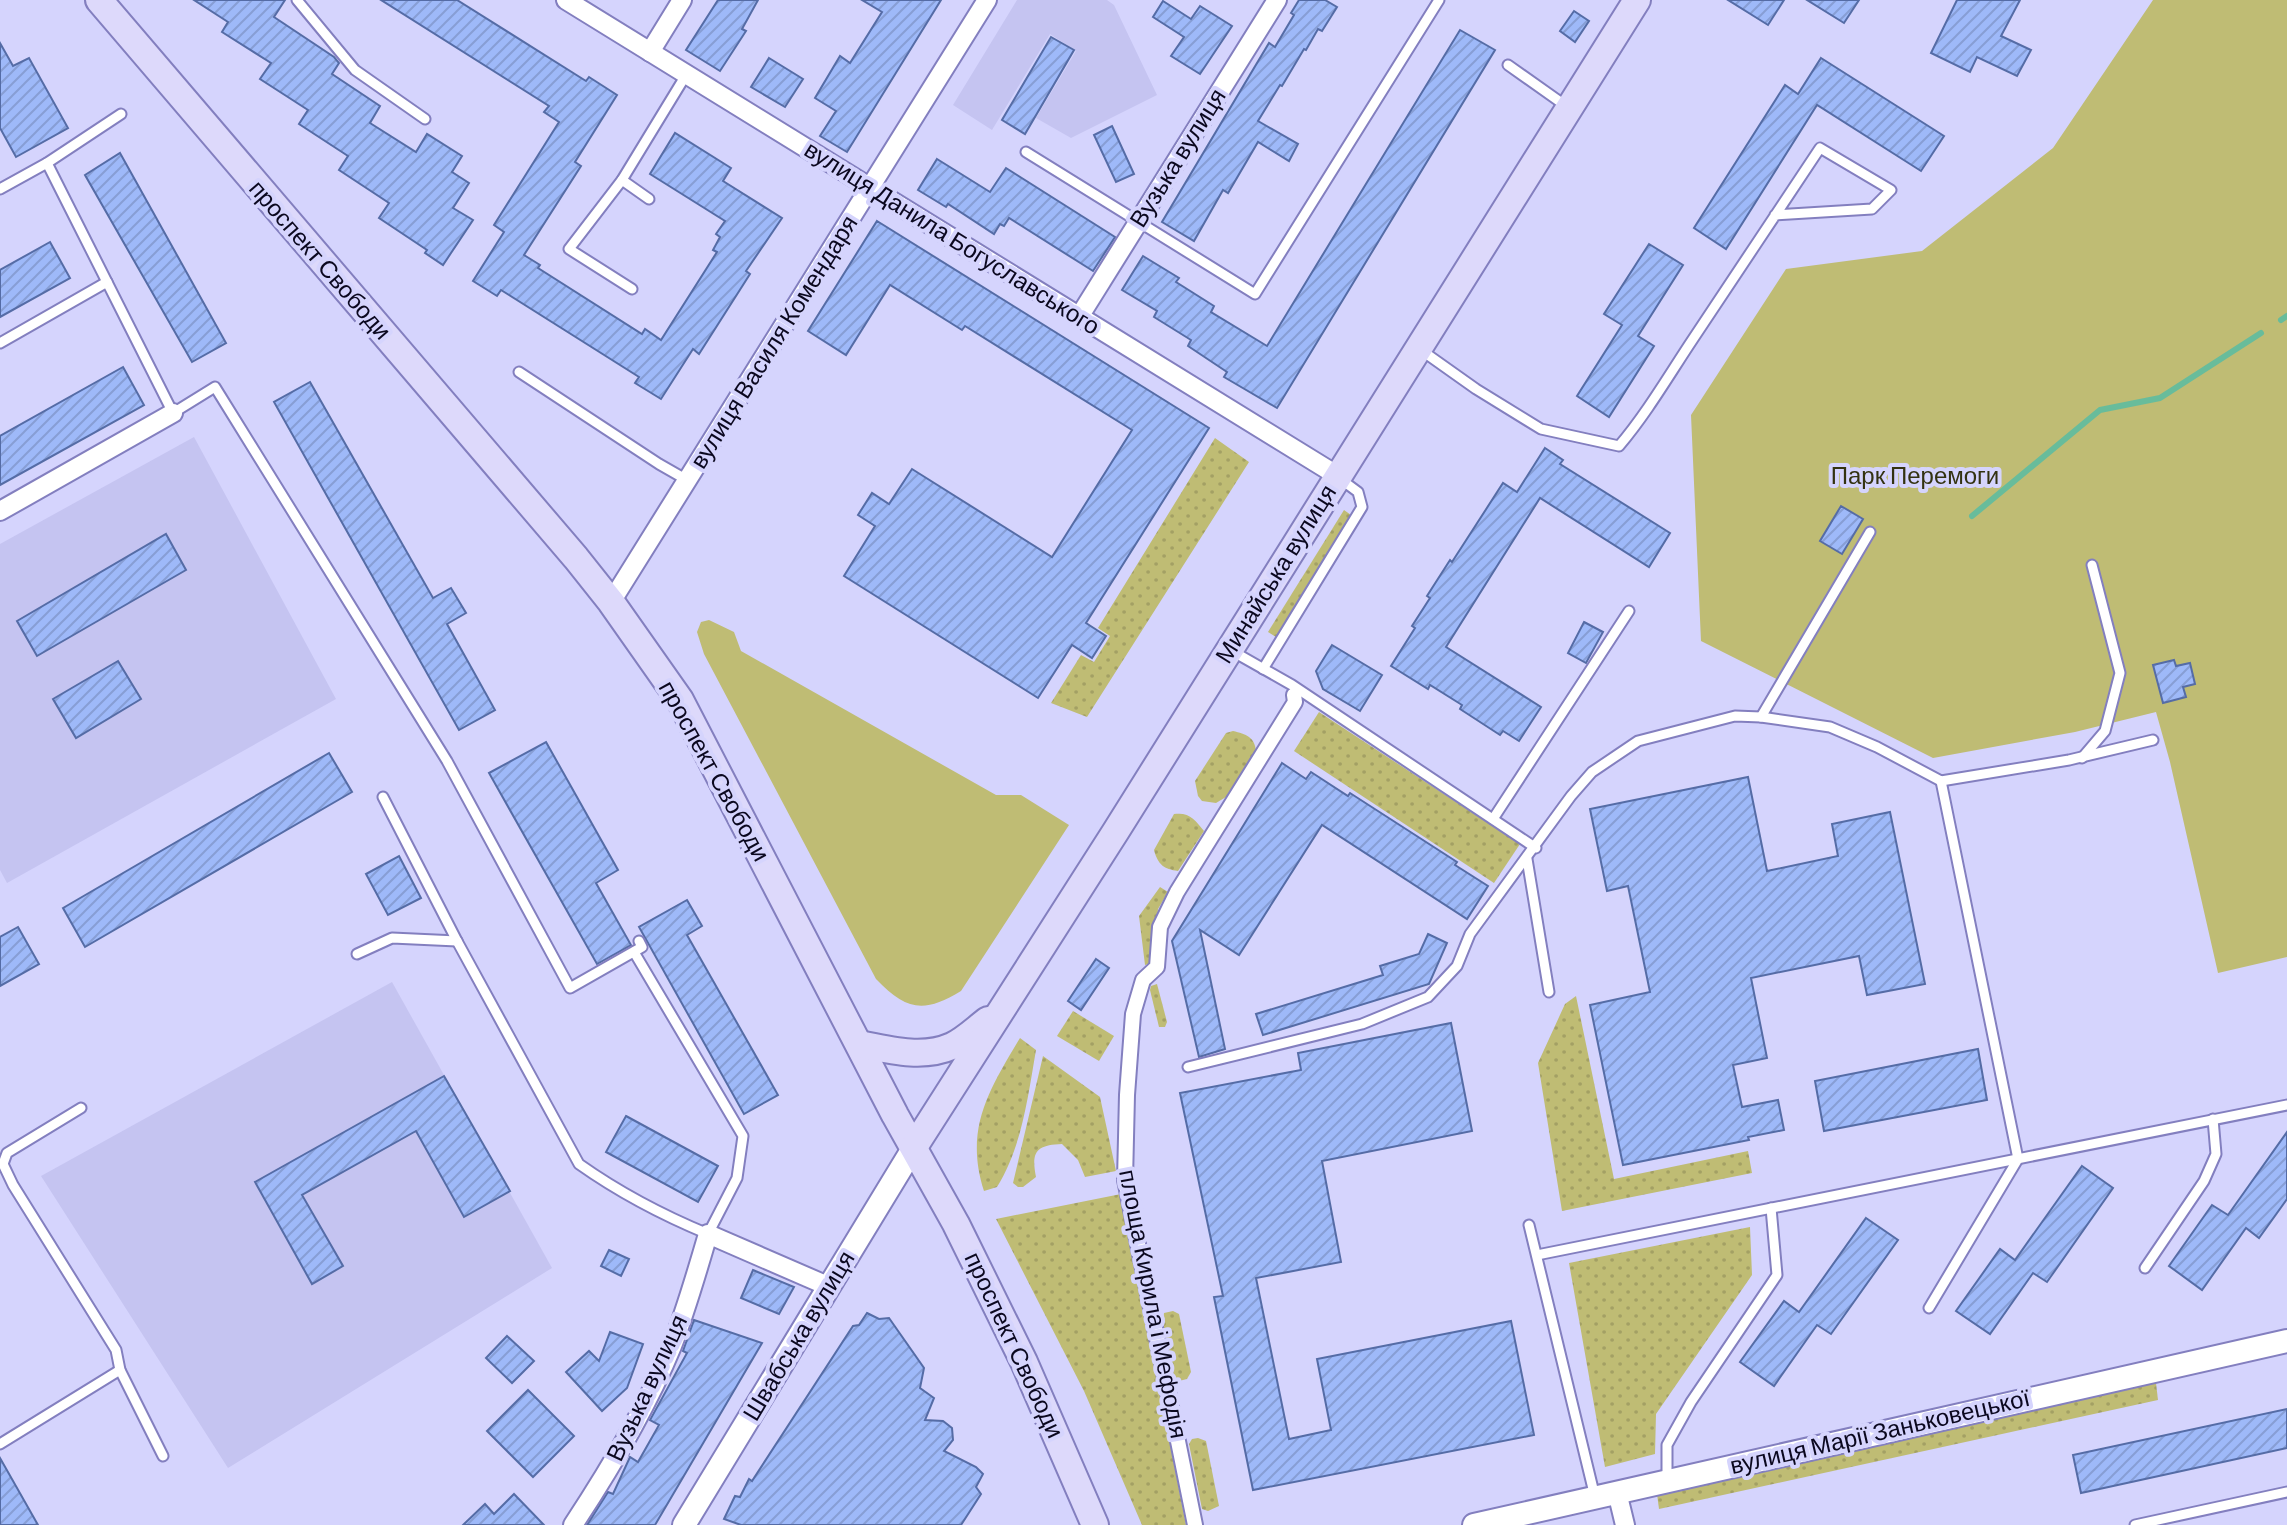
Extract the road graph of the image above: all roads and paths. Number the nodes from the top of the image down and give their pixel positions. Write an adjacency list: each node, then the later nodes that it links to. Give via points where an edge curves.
1 (99, 0): 35 (main road, проспект Свободи)
2 (297, 0): 14 (lane, via 355,70)
3 (566, 0): 9 (street, вулиця Данила Богуславського)
4 (682, 0): 9 (street)
5 (987, 0): 19 (street, вулиця Василя Комендаря)
6 (1277, 0): 22 (street, Вузька вулиця)
7 (1439, 0): 22 (lane, via 1255,294)
8 (1637, 0): 12 (main road, Минайська вулиця)
9 (650, 52): 11 (street, вулиця Данила Богуславського)
10 (1508, 65): 12 (lane)
11 (686, 74): 17 (lane); 19 (street, вулиця Данила Богуславського)
12 (1569, 108): 27 (main road, Минайська вулиця)
13 (121, 114): 16 (lane)
14 (425, 119)
15 (1026, 152): 22 (lane)
16 (47, 163): 18 (lane); 23 (lane)
17 (622, 180): 20 (lane); 24 (lane, via 569,249)
18 (1, 185)
19 (870, 188): 25 (street, вулиця Данила Богуславського); 31 (street, вулиця Василя Комендаря)
20 (649, 199)
21 (1775, 215): 21 (lane, via 1820,148 1891,190 1872,209); 27 (lane, via 1619,446 1541,429)
22 (1139, 221): 25 (street, Вузька вулиця)
23 (107, 282): 26 (lane); 29 (lane)
24 (632, 289)
25 (1079, 317): 30 (street, вулиця Данила Богуславського)
26 (0, 343)
27 (1418, 348): 30 (main road, Минайська вулиця)
28 (519, 372): 31 (lane)
29 (173, 413): 32 (street); 50 (lane, via 215,387 447,761 570,988)
30 (1338, 476): 37 (main road, Минайська вулиця); 38 (lane, via 1358,492 1362,507)
31 (687, 480): 35 (street, вулиця Василя Комендаря)
32 (0, 511)
33 (1870, 532): 40 (lane)
34 (2092, 565): 42 (lane, via 2120,673 2105,731)
35 (611, 602): 54 (main road, проспект Свободи, via 680,700)
36 (1629, 611): 45 (lane)
37 (1229, 649): 38 (lane); 53 (main road, Минайська вулиця)
38 (1263, 669): 45 (lane)
39 (1294, 695): 79 (street, площа Кирила і Мефодія, via 1295,702 1177,892 1160,927 1157,967 1143,980 1133,1014 1125,1180)
40 (1761, 717): 43 (lane, via 1830,727); 46 (lane, via 1735,716 1638,741 1592,772)
41 (2153, 740): 42 (lane)
42 (2082, 758): 43 (lane)
43 (1941, 781): 60 (lane)
44 (383, 797): 48 (lane)
45 (1493, 819): 46 (lane)
46 (1536, 848): 47 (lane)
47 (1527, 859): 52 (lane); 55 (lane, via 1470,934 1457,966 1428,997 1362,1024)
48 (457, 941): 51 (lane, via 392,938); 63 (lane, via 579,1164 611,1187)
49 (639, 941): 50 (lane, via 642,947)
50 (634, 952): 63 (lane, via 743,1136 737,1178)
51 (357, 954)
52 (1549, 992)
53 (1001, 1011): 54 (main road, via 953,1046 901,1052); 59 (main road, Минайська вулиця)
54 (859, 1044): 59 (main road, проспект Свободи)
55 (1188, 1067)
56 (2287, 1105): 58 (lane)
57 (81, 1108): 69 (lane, via 7,1153 3,1164 116,1350)
58 (2213, 1119): 60 (lane); 65 (lane, via 2216,1154 2204,1181)
59 (914, 1147): 66 (street, Швабська вулиця); 78 (main road, проспект Свободи, via 1024,1362)
60 (2018, 1159): 61 (lane); 67 (lane)
61 (1771, 1208): 64 (lane); 72 (lane, via 1777,1275 1667,1445)
62 (1529, 1225): 64 (lane)
63 (708, 1234): 66 (street); 76 (street, Вузька вулиця, via 659,1373)
64 (1537, 1255): 75 (lane)
65 (2145, 1268)
66 (830, 1287): 77 (street, Швабська вулиця)
67 (1929, 1308)
68 (2287, 1341): 72 (street, вулиця Марії Заньковецької)
69 (120, 1370): 70 (lane); 71 (lane)
70 (0, 1444)
71 (163, 1456)
72 (1667, 1480): 73 (street, вулиця Марії Заньковецької)
73 (1617, 1492): 75 (street, вулиця Марії Заньковецької); 81 (street)
74 (2287, 1492): 82 (lane)
75 (1595, 1497): 80 (street, вулиця Марії Заньковецької)
76 (573, 1525)
77 (684, 1525)
78 (1095, 1525)
79 (1195, 1525)
80 (1474, 1525)
81 (1625, 1525)
82 (2135, 1525)

